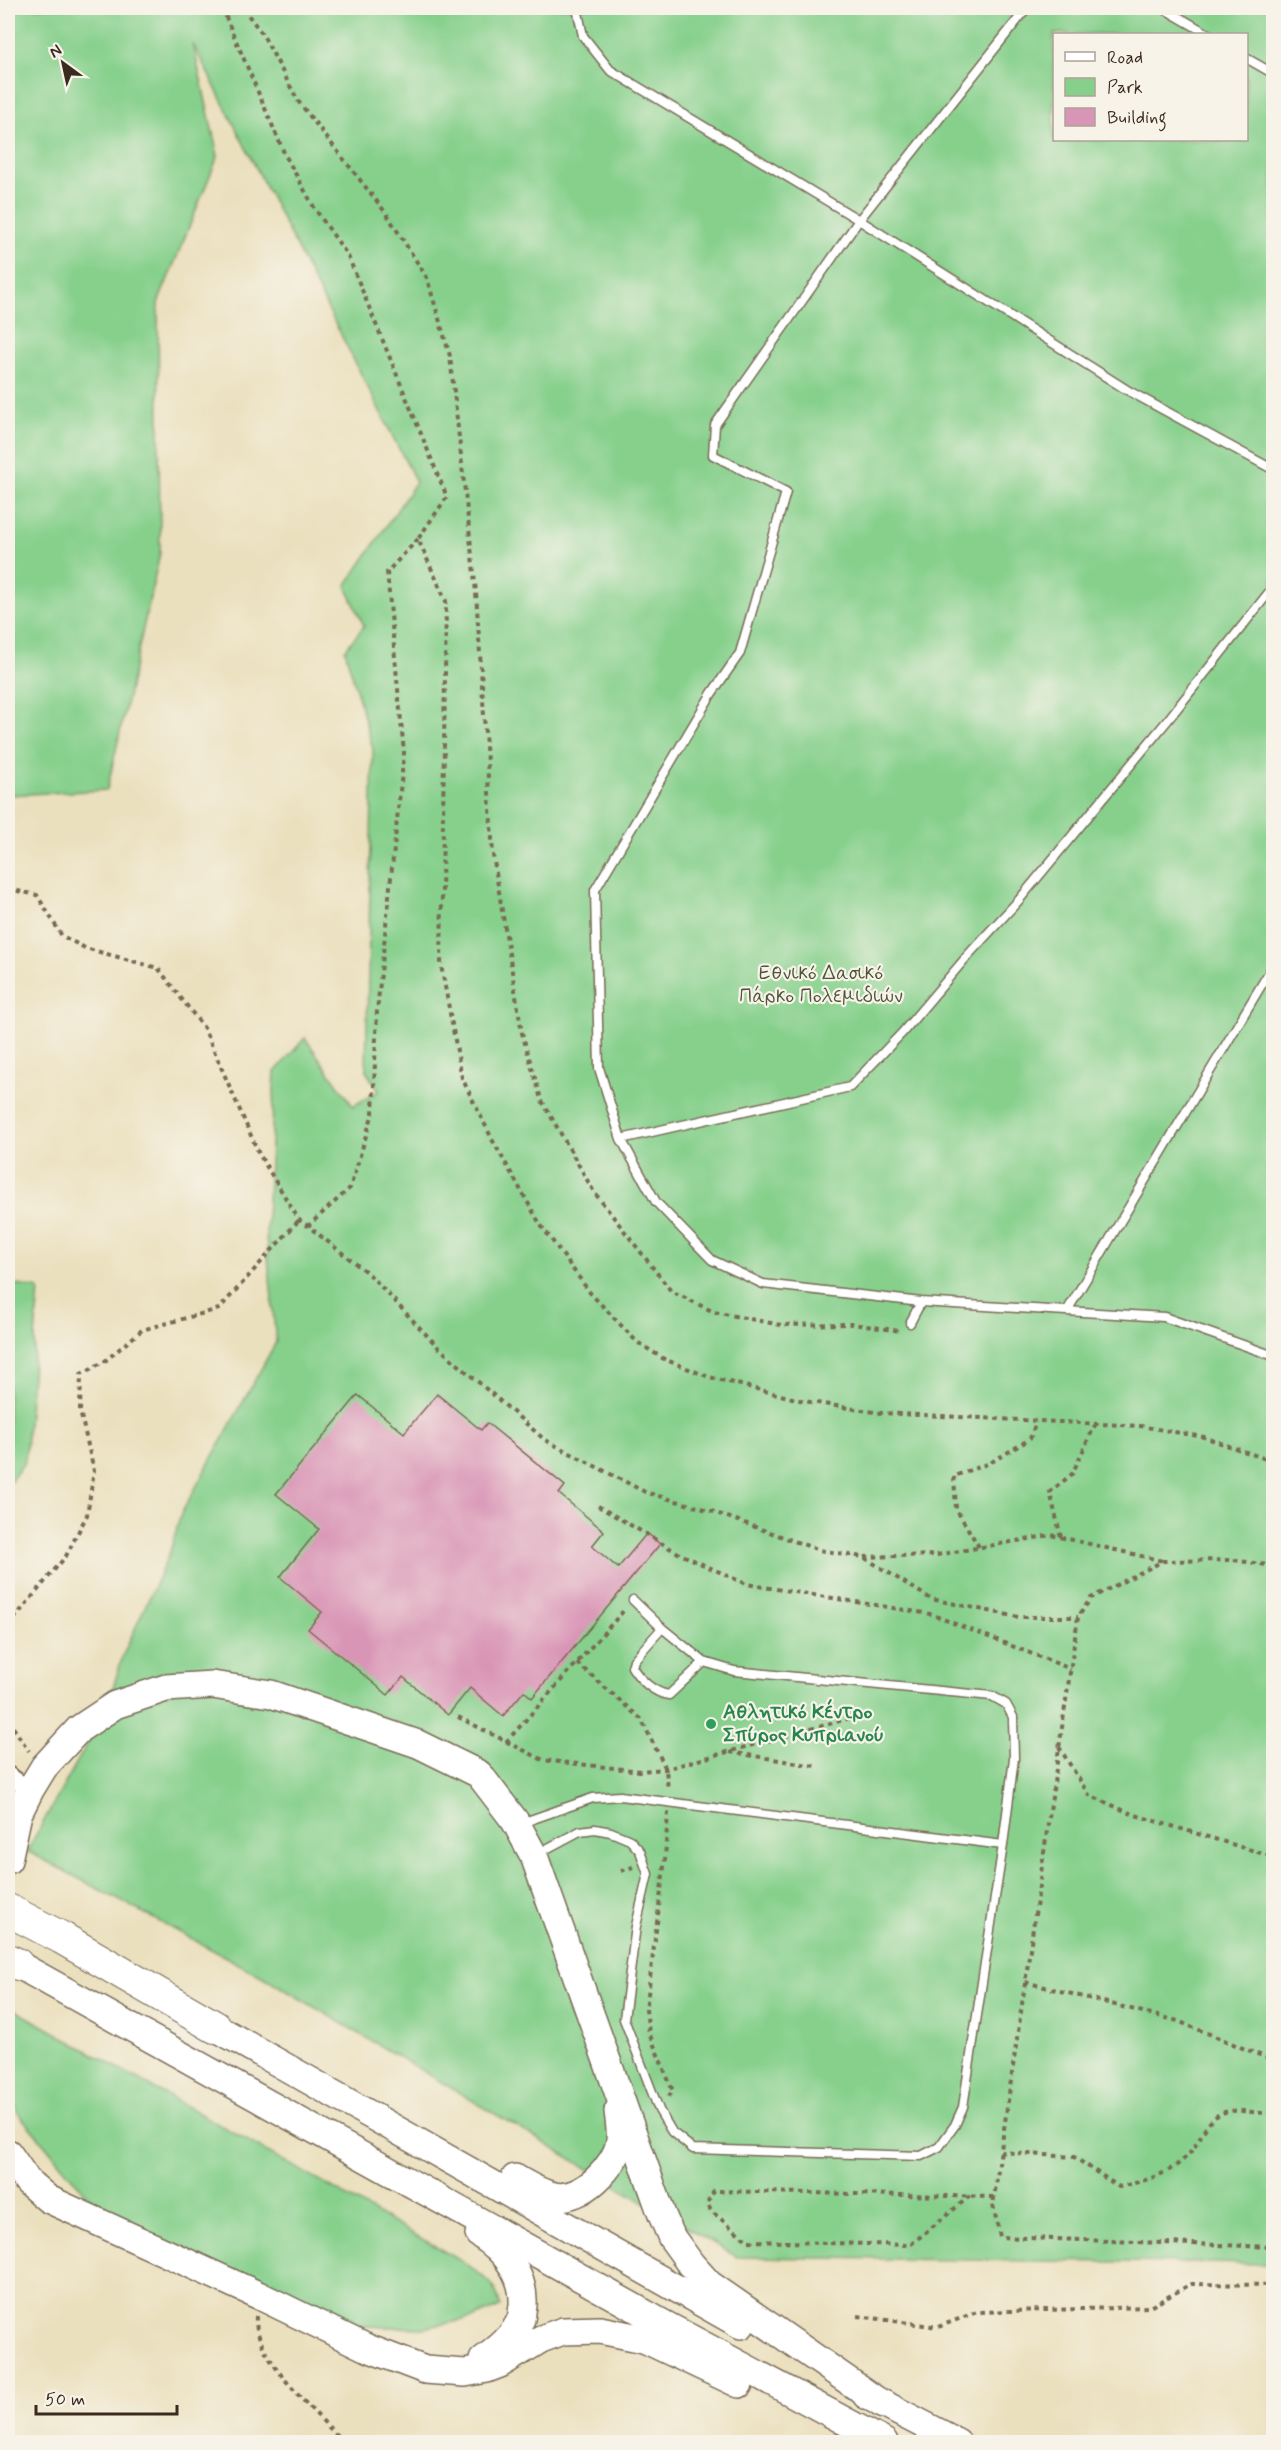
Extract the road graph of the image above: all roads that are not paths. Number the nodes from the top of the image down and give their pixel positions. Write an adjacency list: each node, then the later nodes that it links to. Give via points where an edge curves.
1 (577, 8): 7 (lane, via 582,36 610,70)
2 (1027, 8): 7 (lane)
3 (1163, 8): 4 (lane)
4 (1206, 33)
5 (1248, 59): 6 (lane)
6 (1274, 74)
7 (860, 220): 8 (lane, via 1127,390); 11 (lane, via 715,426 713,455 786,492 740,653 712,693 595,890 599,1068)
8 (1274, 470)
9 (1274, 586): 11 (lane, via 1019,900 850,1087)
10 (1274, 964): 13 (lane)
11 (621, 1139): 12 (lane, via 656,1202 712,1260 763,1284)
12 (921, 1302): 13 (lane); 14 (lane)
13 (1067, 1311): 15 (lane, via 1164,1317)
14 (910, 1323)
15 (1274, 1356)
16 (633, 1600): 17 (lane)
17 (662, 1628): 18 (lane); 18 (lane, via 632,1667 659,1694 669,1695)
18 (704, 1662): 22 (lane, via 734,1671 992,1696 1006,1704 1013,1717 1014,1758)
19 (8, 1775): 20 (street)
20 (37, 1778): 21 (main road, via 79,1729 115,1705 166,1688 212,1685 271,1694 418,1744 479,1774); 24 (main road, via 18,1814)
21 (515, 1821): 22 (lane, via 530,1820 593,1798 620,1796); 23 (main road)
22 (1004, 1845): 23 (lane, via 963,2108 939,2147 921,2156 693,2149 672,2132 659,2110 624,2019 636,1926 648,1874 640,1851 630,1840 595,1829 580,1831)
23 (534, 1856): 28 (main road)
24 (8, 1860)
25 (8, 1910): 27 (highway)
26 (12, 1962): 29 (main road)
27 (215, 2027): 28 (main road, via 330,2072 533,2188 556,2196 583,2189 607,2170 615,2156 620,2140); 32 (main road)
28 (616, 2089): 32 (main road, via 662,2215 690,2264 709,2284)
29 (259, 2100): 31 (main road, via 485,2238 506,2256 524,2292 522,2318 505,2344); 34 (main road)
30 (8, 2153): 31 (main road, via 28,2182 48,2199 365,2347 425,2370)
31 (465, 2373): 33 (main road, via 500,2364 541,2339 563,2331 620,2332 654,2344)
32 (882, 2405): 35 (main road)
33 (855, 2442)
34 (884, 2442)
35 (957, 2442)

